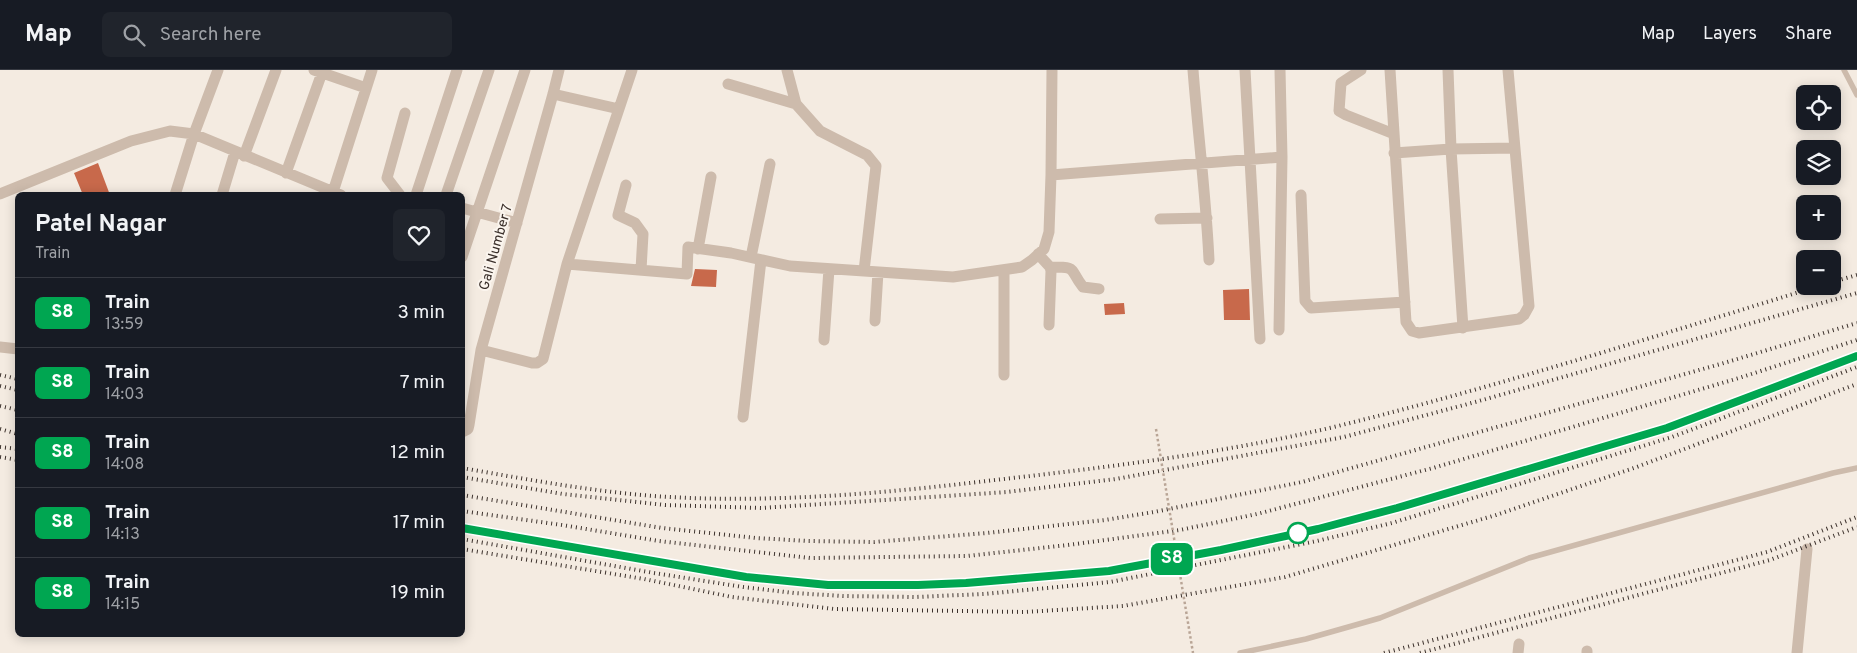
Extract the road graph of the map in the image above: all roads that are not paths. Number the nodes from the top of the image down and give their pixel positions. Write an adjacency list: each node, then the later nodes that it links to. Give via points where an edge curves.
1 (218, 70): 27 (street)
2 (276, 70): 32 (street)
3 (372, 70): 21 (street)
4 (457, 70): 46 (street)
5 (488, 70): 47 (street)
6 (525, 70): 51 (street)
7 (559, 70): 22 (street, Gali Number 7)
8 (632, 70): 25 (street)
9 (787, 70): 24 (street)
10 (1052, 70): 38 (street)
11 (1193, 70): 36 (street)
12 (1245, 70): 34 (street)
13 (1280, 70): 33 (street)
14 (1361, 70): 28 (street, via 1341,83 1339,111)
15 (1390, 70): 28 (street)
16 (1448, 70): 30 (street)
17 (1508, 70): 29 (street)
18 (1844, 70): 23 (lane)
19 (319, 71): 21 (street); 37 (street)
20 (728, 84): 24 (street)
21 (366, 88): 44 (street)
22 (553, 94): 25 (street); 54 (street, Gali Number 7)
23 (1857, 95)
24 (796, 104): 65 (street, via 820,131 866,155 876,166)
25 (619, 109): 60 (street)
26 (405, 113): 45 (street, via 387,178)
27 (194, 134): 32 (street); 41 (street); 48 (street, via 170,131 131,141)
28 (1394, 134): 31 (street)
29 (1514, 148): 30 (street); 71 (street, via 1529,306 1519,319)
30 (1451, 149): 31 (street); 71 (street)
31 (1394, 153): 68 (street)
32 (239, 154): 37 (street); 42 (street)
33 (1282, 157): 34 (street); 72 (street)
34 (1251, 160): 36 (street); 73 (street)
35 (770, 164): 58 (street)
36 (1200, 164): 38 (street); 52 (street)
37 (286, 173): 43 (street)
38 (1051, 175): 57 (street, via 1049,232 1044,249)
39 (711, 177): 56 (street)
40 (626, 185): 63 (street, via 618,215 635,223 643,234)
41 (176, 192)
42 (223, 192)
43 (330, 192)
44 (336, 192)
45 (398, 192)
46 (417, 192)
47 (447, 192)
48 (0, 194)
49 (1301, 195): 68 (street, via 1305,301 1311,308)
50 (465, 209): 51 (street)
51 (478, 212): 54 (street); 55 (street)
52 (1207, 218): 53 (street); 59 (street)
53 (1160, 219)
54 (517, 223): 77 (street, Gali Number 7)
55 (465, 249)
56 (698, 249): 58 (street); 63 (street, via 688,247 687,274)
57 (1038, 254): 61 (street); 64 (street, via 1022,267)
58 (756, 258): 62 (street, via 790,266); 79 (street)
59 (1209, 260)
60 (567, 264): 63 (street); 77 (street, via 540,361 532,363)
61 (1050, 267): 67 (street, via 1068,267 1084,287); 70 (street)
62 (828, 268): 65 (street); 74 (street)
63 (641, 270)
64 (1004, 270): 66 (street, via 953,277); 78 (street)
65 (864, 271): 66 (street)
66 (878, 272): 69 (street)
67 (1099, 289)
68 (1405, 302): 71 (street, via 1406,322 1412,331)
69 (875, 321)
70 (1049, 325)
71 (1463, 328)
72 (1279, 330)
73 (1260, 339)
74 (824, 340)
75 (0, 347): 76 (street)
76 (15, 349)
77 (481, 350): 80 (street, Gali Number 7, via 469,425)
78 (1004, 375)
79 (744, 417)
80 (465, 430)
81 (1857, 468): 83 (lane, via 1529,558 1380,618)
82 (1807, 549): 84 (street)
83 (1240, 653)
84 (1797, 653)

